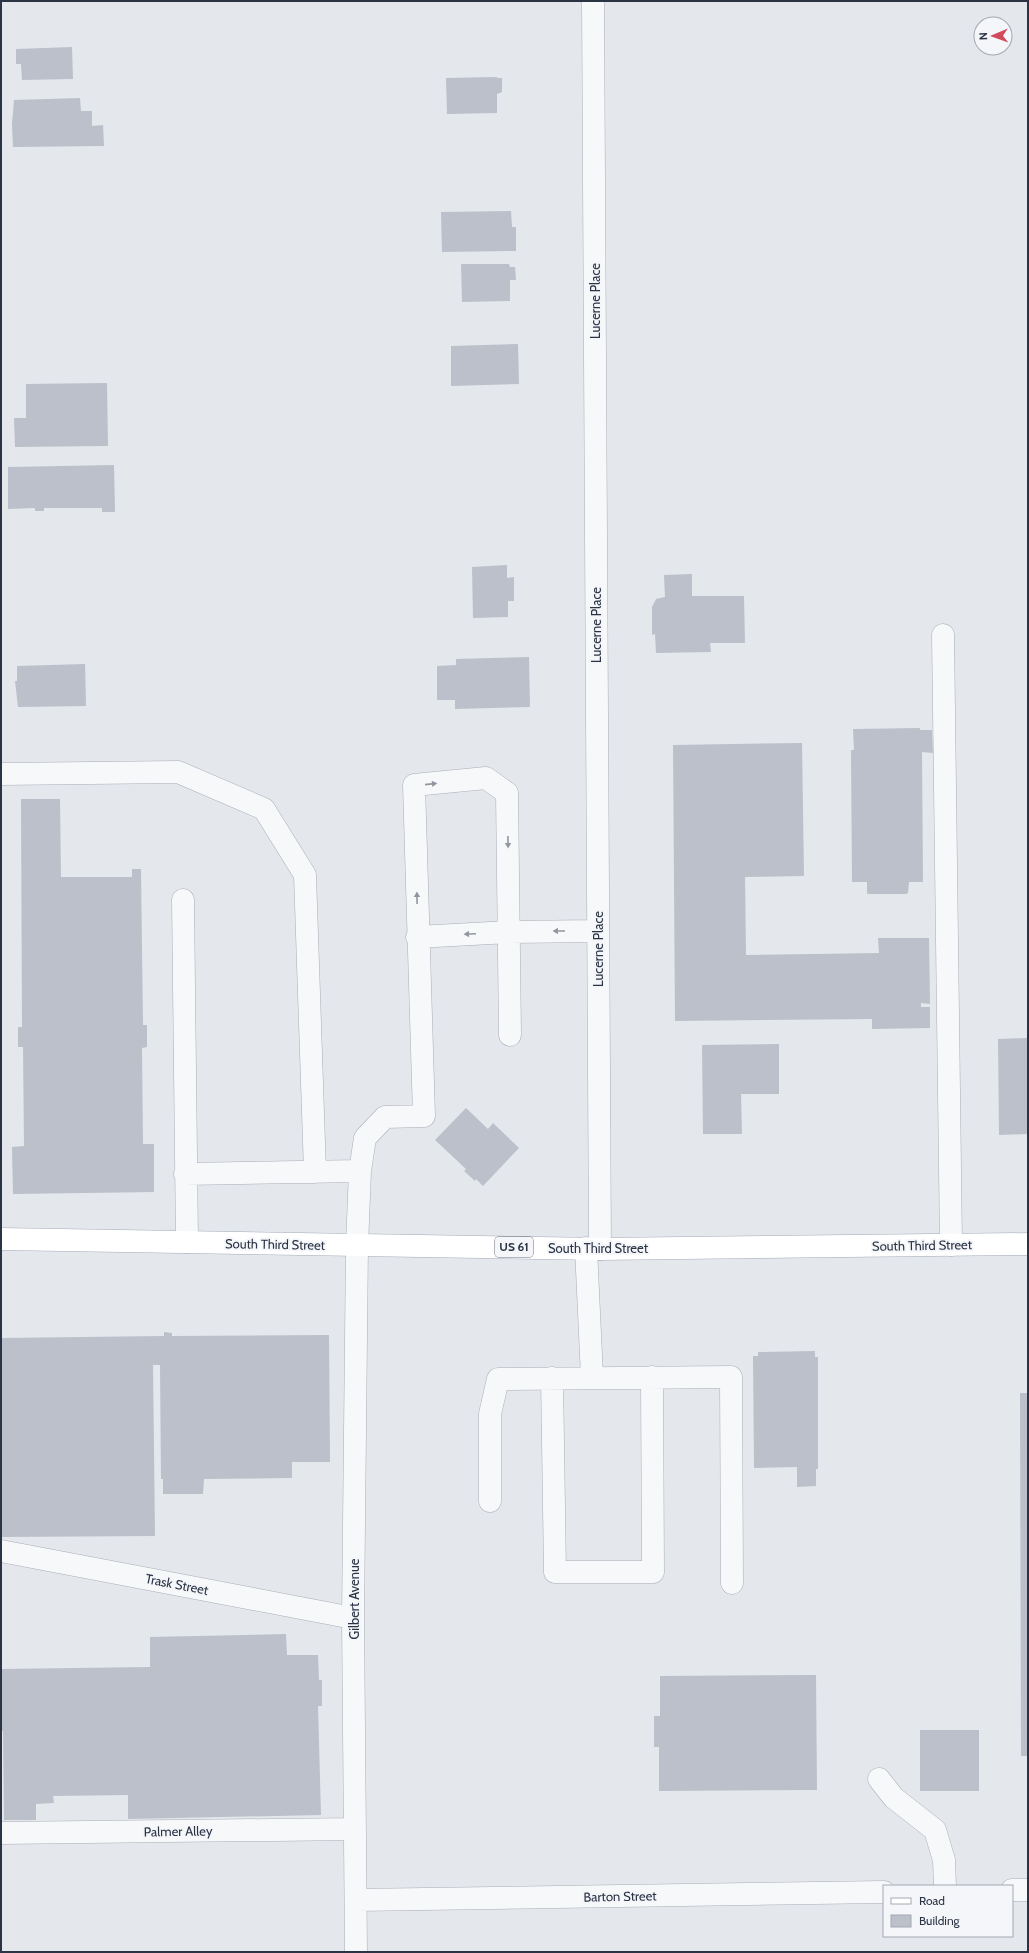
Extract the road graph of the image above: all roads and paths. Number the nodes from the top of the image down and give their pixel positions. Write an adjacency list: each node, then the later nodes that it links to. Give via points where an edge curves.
1 (593, 1): 5 (street, Lucerne Place)
2 (943, 635): 16 (street)
3 (1, 774): 10 (street, via 178,772 264,809 305,875)
4 (183, 900): 11 (street)
5 (598, 931): 6 (street, one-way to 6); 17 (street, Lucerne Place)
6 (509, 932): 7 (street, one-way to 7); 7 (street, one-way to 6, via 414,785 486,778 507,793); 8 (street)
7 (417, 937): 9 (street, Gilbert Avenue, via 424,1116 385,1117 365,1138)
8 (510, 1035)
9 (360, 1171): 10 (street); 15 (street, Gilbert Avenue)
10 (315, 1172): 11 (street)
11 (186, 1174): 13 (street)
12 (1, 1239): 13 (main road, South Third Street / US 61)
13 (187, 1242): 15 (main road, South Third Street / US 61)
14 (1028, 1244): 16 (main road, South Third Street / US 61)
15 (357, 1245): 17 (main road, South Third Street / US 61); 24 (street, Gilbert Avenue)
16 (952, 1245): 17 (main road, South Third Street / US 61)
17 (593, 1248): 18 (street, Lucerne Place)
18 (592, 1377): 19 (street); 20 (street)
19 (652, 1377): 20 (street, via 654,1572 554,1572); 23 (street, via 731,1377)
20 (552, 1378): 21 (street, via 498,1379 490,1414)
21 (490, 1501)
22 (1, 1551): 24 (street, Trask Street)
23 (732, 1583)
24 (353, 1618): 26 (street, Gilbert Avenue)
25 (879, 1779): 28 (street, via 894,1798 935,1830 944,1860)
26 (354, 1829): 27 (street, Palmer Alley); 32 (street, Gilbert Avenue)
27 (1, 1833)
28 (945, 1885)
29 (1013, 1890): 30 (street)
30 (1028, 1890)
31 (883, 1892): 32 (street, Barton Street)
32 (356, 1900): 33 (street, Gilbert Avenue)
33 (356, 1952)

